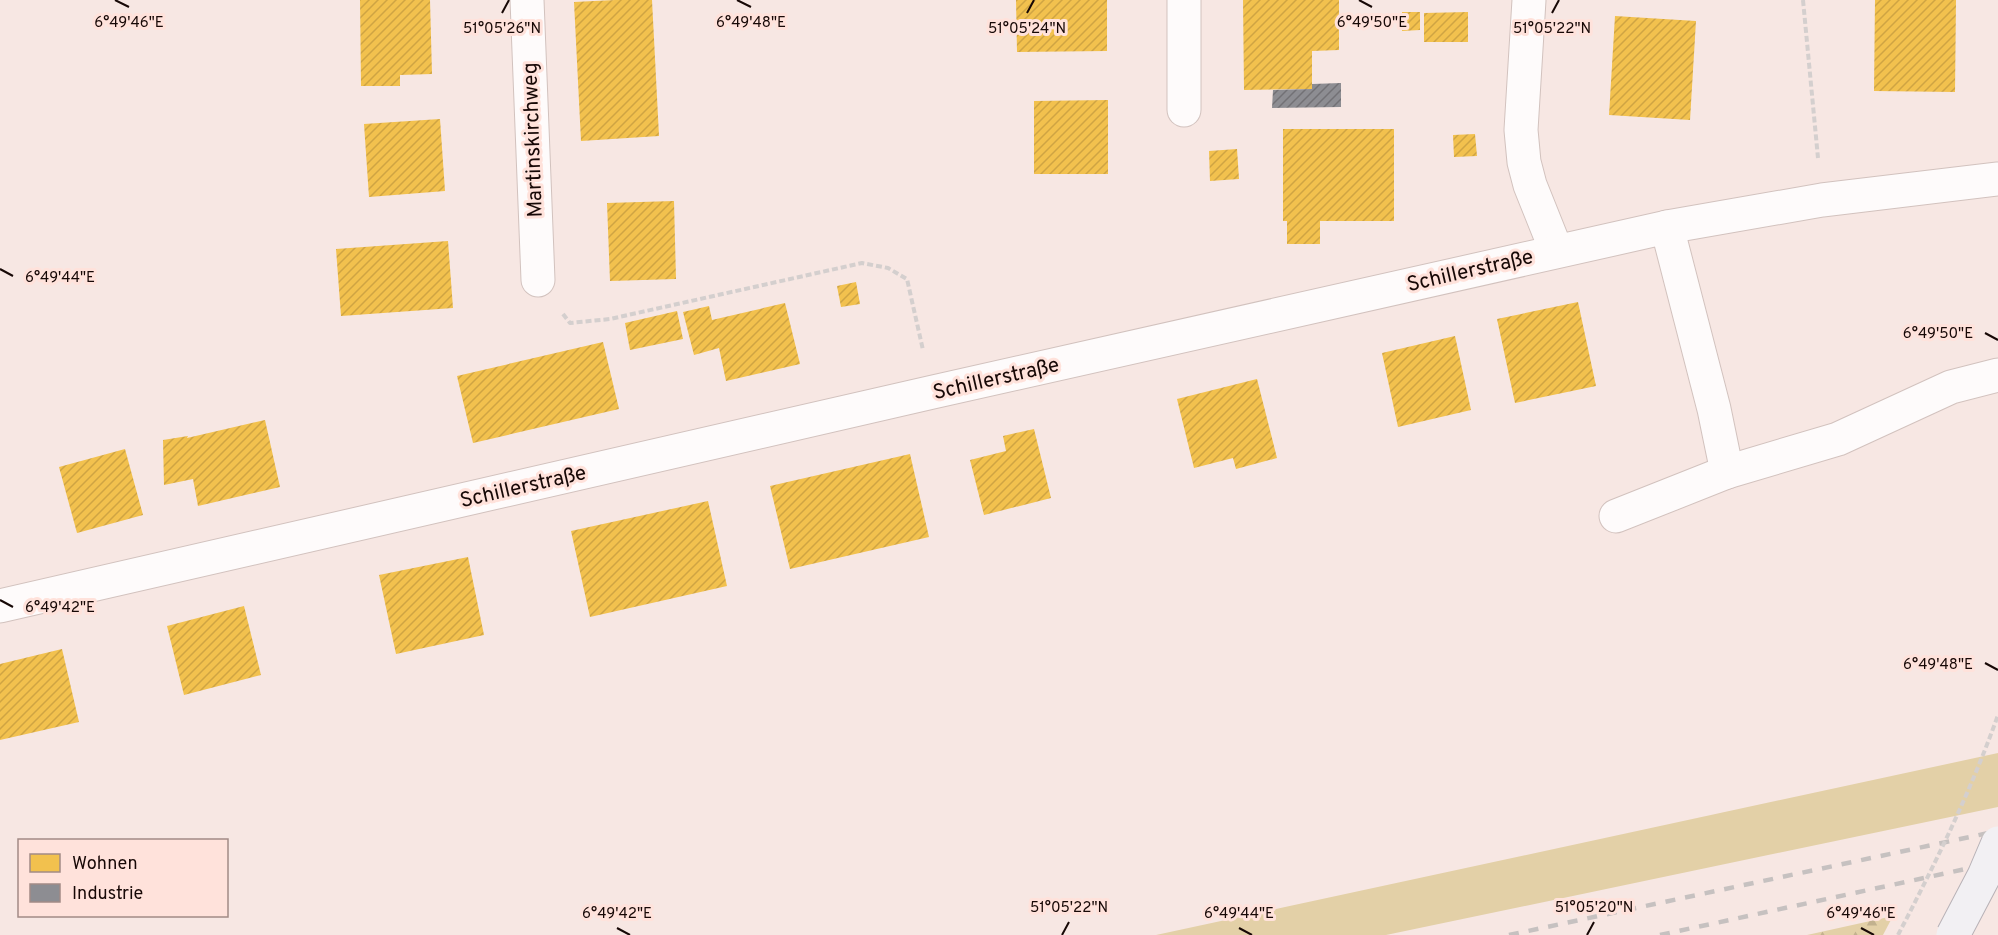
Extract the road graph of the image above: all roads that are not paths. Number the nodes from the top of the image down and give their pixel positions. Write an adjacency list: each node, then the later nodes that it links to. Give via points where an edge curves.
1 (527, 0): 8 (street, Martinskirchweg)
2 (1184, 0): 4 (street)
3 (1529, 0): 7 (street, via 1521,130 1524,162)
4 (1184, 110)
5 (1998, 178): 6 (street, Schillerstraße, via 1822,200)
6 (1667, 226): 7 (street, Schillerstraße); 10 (street, via 1714,409)
7 (1556, 250): 12 (street, Schillerstraße)
8 (538, 280)
9 (1998, 375): 10 (street, via 1951,387 1838,439)
10 (1726, 472): 11 (street)
11 (1616, 516)
12 (0, 606)
13 (1998, 843): 14 (main road, bridge)
14 (1953, 935)

